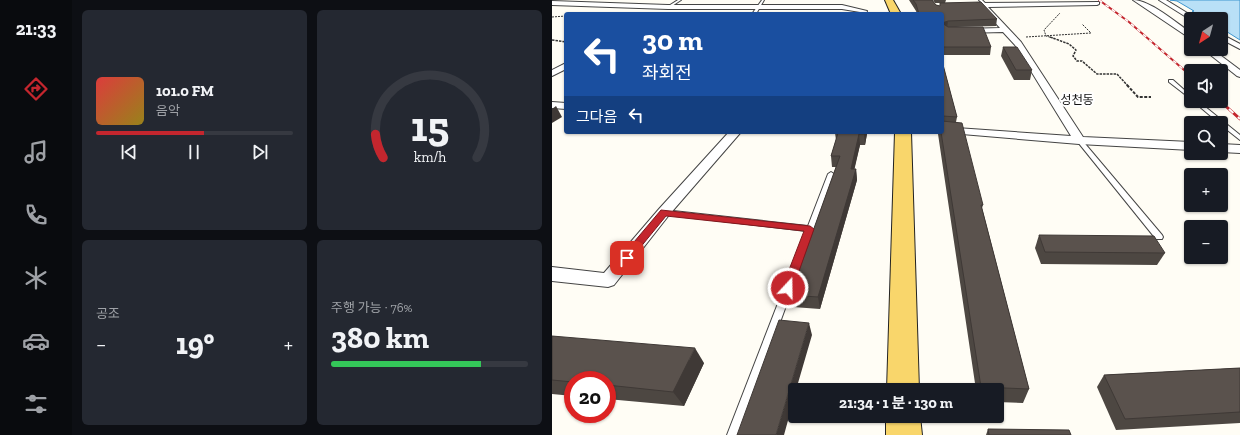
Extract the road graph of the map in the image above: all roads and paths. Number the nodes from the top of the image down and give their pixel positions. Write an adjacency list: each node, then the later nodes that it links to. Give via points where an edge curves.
1 (680, 0): 12 (lane)
2 (764, 0): 13 (lane)
3 (839, 0): 14 (street)
4 (889, 0): 18 (main road)
5 (1136, 0): 24 (street)
6 (1162, 0): 19 (street)
7 (552, 3): 12 (street)
8 (983, 3): 9 (street); 11 (street); 25 (street)
9 (1054, 3): 10 (street); 26 (path, via 1065,9 1044,30)
10 (1097, 3)
11 (970, 5)
12 (668, 7): 13 (street); 15 (street)
13 (758, 7): 14 (street); 16 (lane)
14 (842, 7): 17 (street)
15 (660, 12)
16 (755, 12)
17 (864, 12)
18 (895, 12)
19 (1184, 13)
20 (552, 16): 21 (path)
21 (564, 16)
22 (1082, 24): 26 (path, via 1090,33)
23 (954, 31): 25 (street)
24 (1184, 32)
25 (1009, 34): 26 (path); 45 (street, via 1030,61)
26 (1046, 36): 37 (path, via 1072,46 1076,50 1073,56 1077,61 1082,61 1097,74 1117,74 1138,97)
27 (552, 40): 29 (path)
28 (1228, 40): 30 (street)
29 (564, 42)
30 (1240, 47)
31 (1216, 56): 34 (street)
32 (564, 67): 33 (street)
33 (552, 73)
34 (1240, 74)
35 (1171, 82): 36 (lane)
36 (1184, 92)
37 (1152, 97)
38 (552, 105): 39 (street)
39 (564, 106)
40 (1204, 108): 44 (lane)
41 (944, 130): 45 (street)
42 (733, 134): 50 (street)
43 (903, 134): 54 (main road)
44 (1240, 138)
45 (1079, 140): 46 (street); 52 (lane)
46 (1184, 146)
47 (1228, 148): 48 (street)
48 (1240, 149)
49 (831, 174): 51 (lane)
50 (664, 212): 51 (lane); 53 (street, via 608,280)
51 (810, 229): 56 (lane)
52 (1158, 238)
53 (552, 274)
54 (903, 383)
55 (903, 423): 57 (main road)
56 (733, 435)
57 (904, 435)

